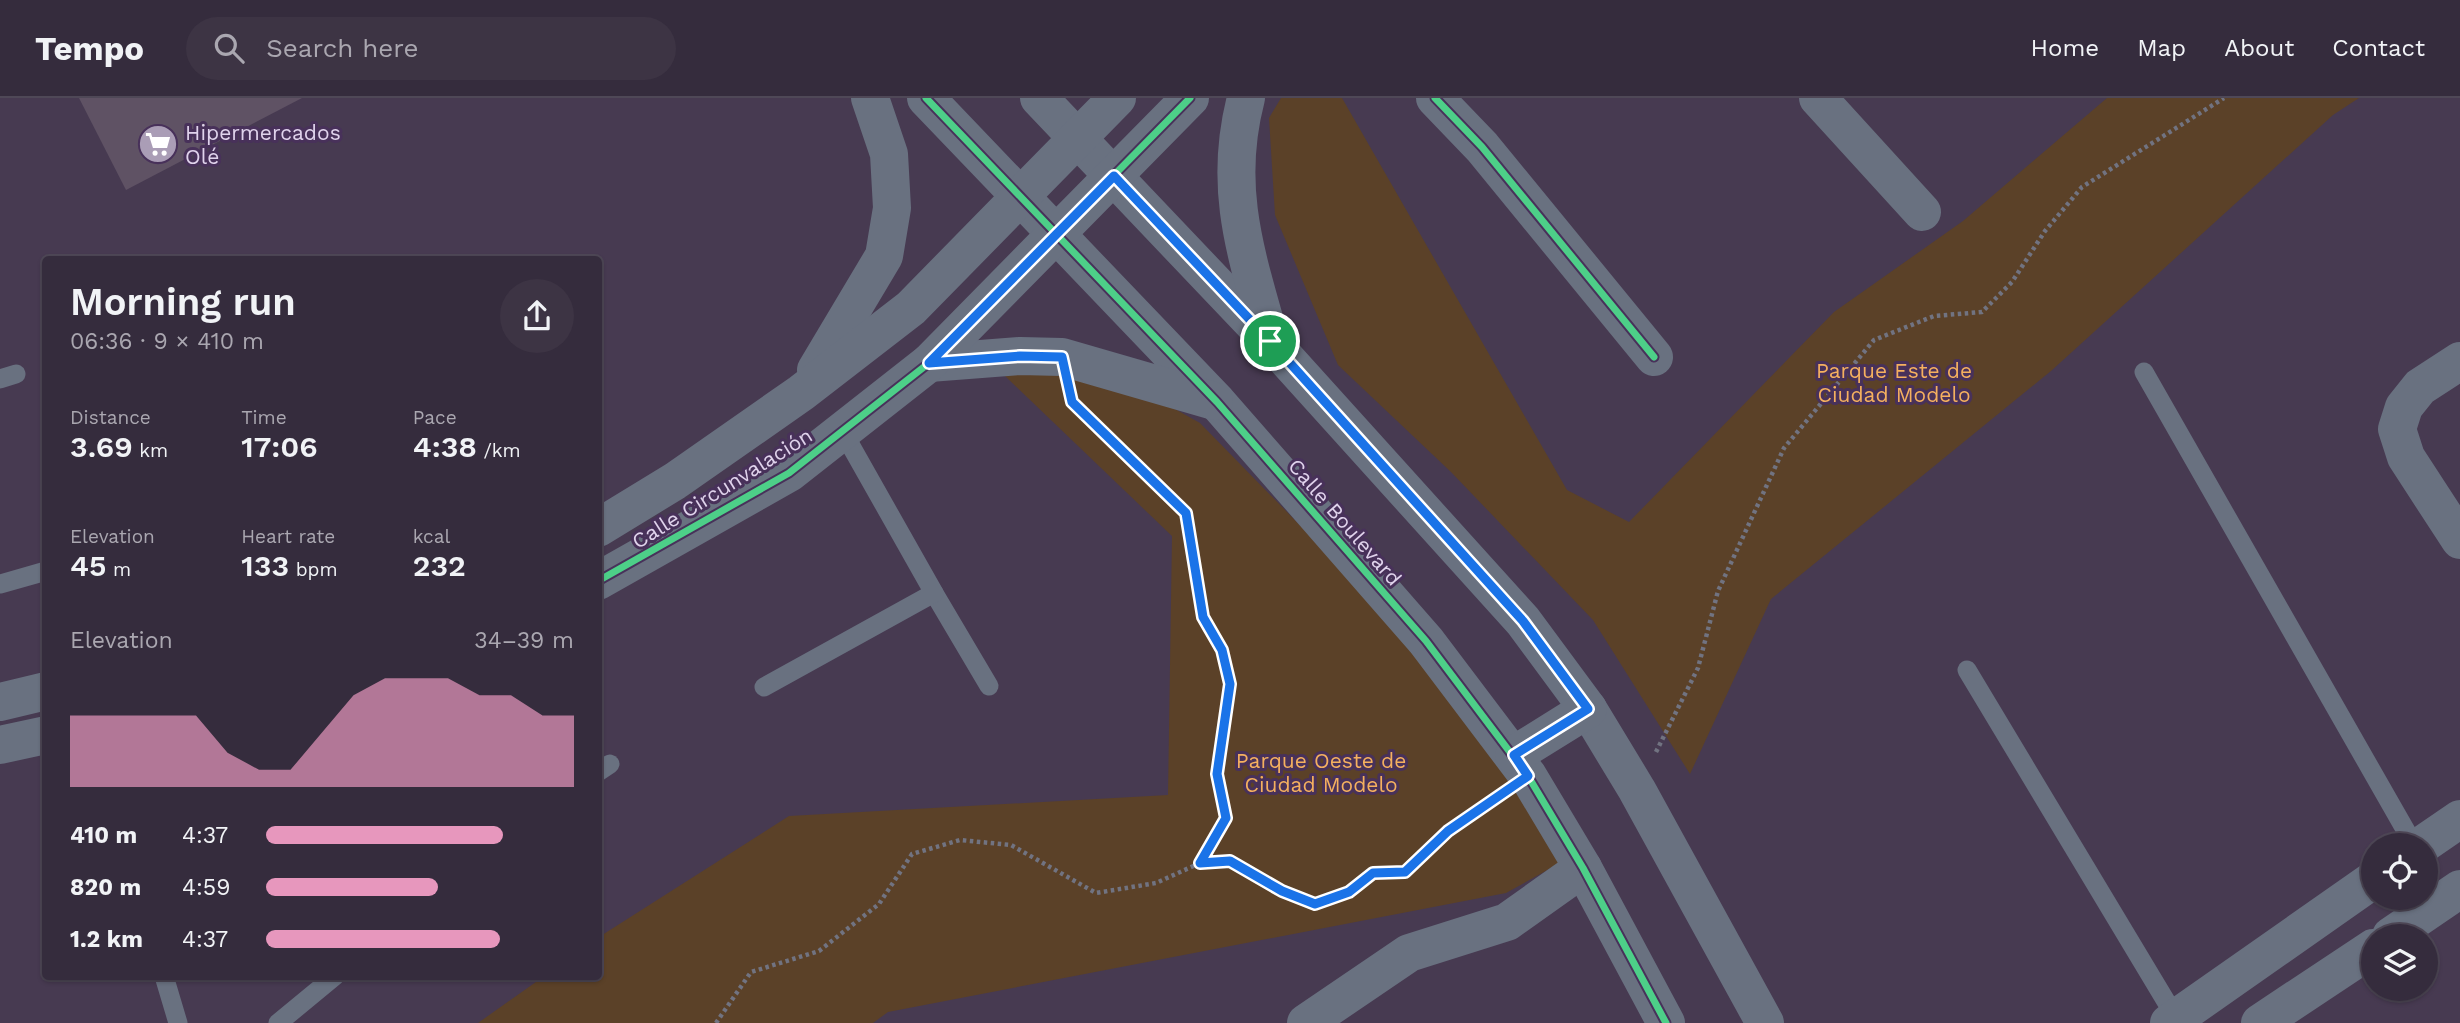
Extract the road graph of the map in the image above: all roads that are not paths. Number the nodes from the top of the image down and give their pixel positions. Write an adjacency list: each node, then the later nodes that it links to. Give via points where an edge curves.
1 (870, 98): 19 (street, via 889,153 892,208 884,257)
2 (926, 98): 11 (street, Calle Boulevard)
3 (1039, 98): 9 (street)
4 (1117, 98): 9 (street, Calle Circunvalación)
5 (1190, 98): 10 (street, Calle Circunvalación)
6 (1246, 98): 14 (street, via 1234,178 1244,250)
7 (1435, 98): 15 (street, via 1482,147)
8 (1818, 98): 12 (street)
9 (1078, 139): 10 (street); 11 (street, Calle Circunvalación)
10 (1114, 176): 13 (street, Calle Circunvalación); 14 (street)
11 (1021, 197): 13 (street, Calle Boulevard); 19 (street, Calle Circunvalación, via 911,308)
12 (1922, 212)
13 (1056, 234): 17 (street, Calle Circunvalación); 20 (street, Calle Boulevard)
14 (1270, 341): 33 (street, via 1523,621)
15 (1654, 357)
16 (2460, 360): 23 (street, via 2420,387 2404,407 2397,429 2406,457)
17 (929, 363): 20 (street, via 1062,357); 21 (street, Calle Circunvalación)
18 (2144, 372): 38 (lane)
19 (801, 393): 22 (street, Calle Circunvalación)
20 (1217, 402): 36 (street, Calle Boulevard, via 1426,641)
21 (844, 432): 25 (street, Calle Circunvalación, via 789,473); 27 (lane)
22 (602, 526)
23 (2460, 540)
24 (42, 572): 26 (lane)
25 (602, 579)
26 (0, 584)
27 (934, 593): 29 (lane); 30 (lane)
28 (1967, 670): 47 (lane)
29 (989, 686)
30 (764, 687)
31 (42, 692): 32 (street)
32 (0, 702)
33 (1588, 709): 36 (street); 52 (street)
34 (42, 736): 35 (street)
35 (0, 745)
36 (1521, 766): 40 (street, Calle Boulevard)
37 (2460, 819): 39 (street)
38 (2407, 833)
39 (2438, 834)
40 (1584, 869): 50 (street, via 1507,922 1409,953); 51 (street, Calle Boulevard)
41 (2361, 888): 47 (street)
42 (2460, 888): 43 (street)
43 (2408, 924)
44 (2361, 956): 53 (street)
45 (165, 980): 48 (lane)
46 (330, 980): 49 (lane)
47 (2172, 1021)
48 (178, 1023)
49 (278, 1023)
50 (1306, 1023)
51 (1666, 1023)
52 (1765, 1023)
53 (2260, 1023)

